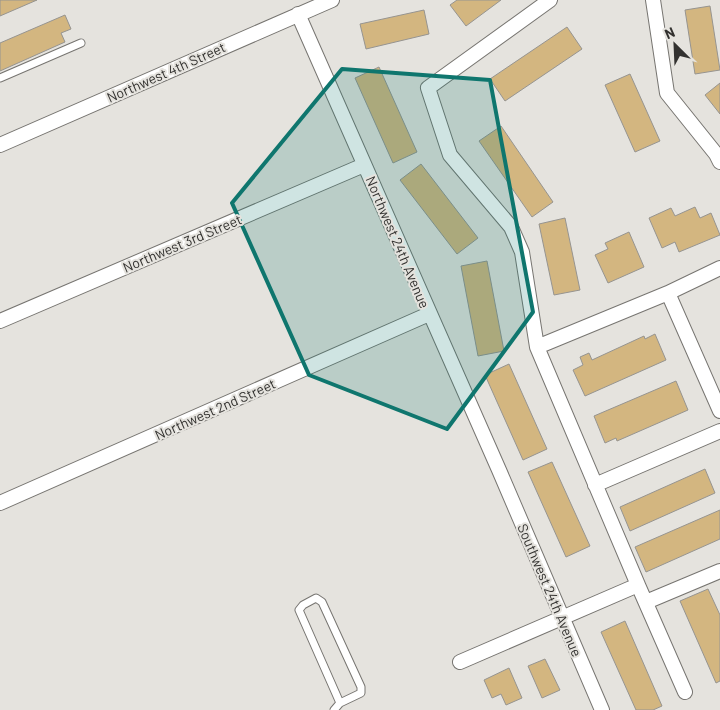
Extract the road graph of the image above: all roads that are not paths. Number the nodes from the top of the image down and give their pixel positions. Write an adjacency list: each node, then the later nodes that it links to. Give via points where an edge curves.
1 (332, 0): 4 (street, Northwest 4th Street)
2 (550, 0): 14 (street, via 428,88 450,156 511,227 522,252)
3 (653, 0): 8 (street, via 667,94)
4 (298, 14): 7 (street, Northwest 4th Street); 9 (street, Northwest 24th Avenue)
5 (81, 43): 6 (lane)
6 (0, 78)
7 (0, 145)
8 (720, 162)
9 (364, 165): 12 (street, Northwest 24th Avenue); 13 (street, Northwest 3rd Street)
10 (720, 268): 11 (street)
11 (668, 293): 14 (street); 15 (street)
12 (429, 314): 17 (street, Northwest 24th Avenue); 19 (street, Northwest 2nd Street)
13 (0, 321)
14 (537, 347): 18 (street)
15 (720, 411)
16 (720, 431): 18 (street)
17 (499, 470): 23 (street, Southwest 24th Avenue)
18 (594, 485): 21 (street)
19 (0, 503)
20 (720, 570): 22 (street)
21 (638, 585): 22 (street); 23 (street)
22 (646, 602): 25 (street)
23 (561, 617): 24 (street); 28 (street, Southwest 24th Avenue)
24 (460, 662)
25 (685, 692)
26 (340, 703): 26 (lane, via 360,693 361,687 322,602 316,598 299,610); 27 (lane)
27 (334, 710)
28 (602, 710)

